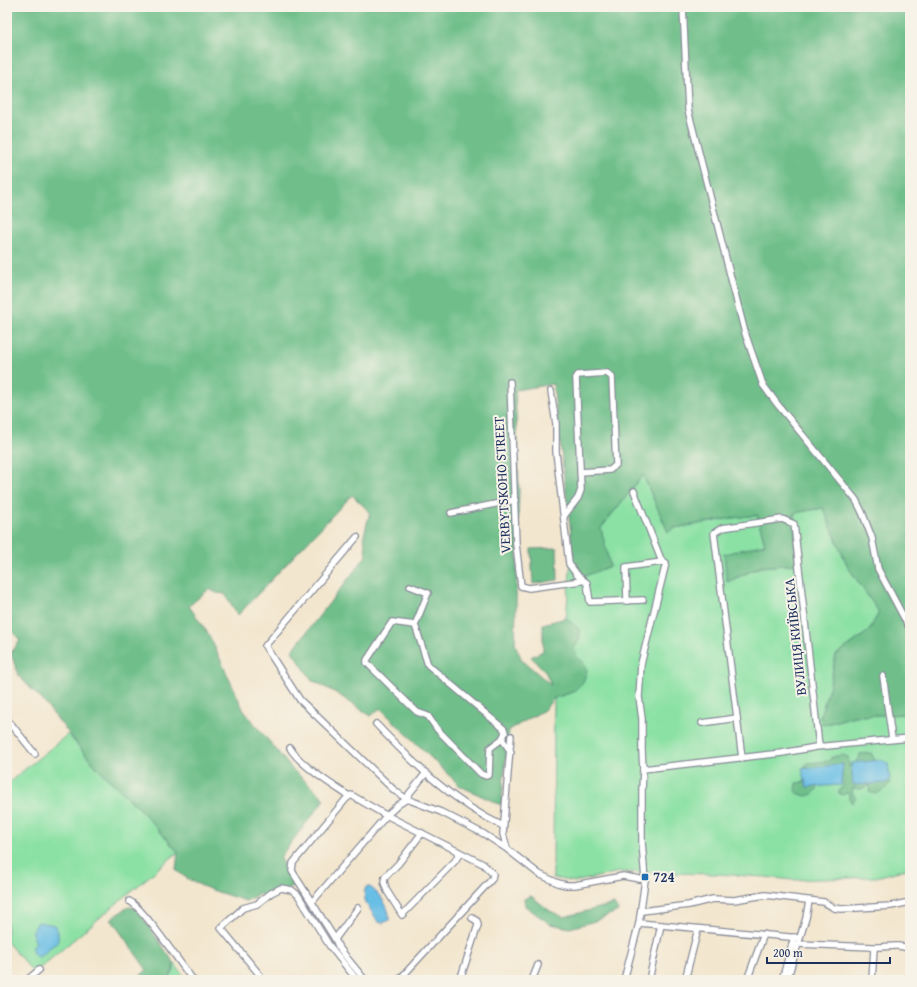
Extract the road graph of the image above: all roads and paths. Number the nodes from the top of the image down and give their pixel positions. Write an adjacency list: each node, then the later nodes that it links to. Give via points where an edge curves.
1 (683, 7): 16 (street, via 688,110 753,360 763,386 856,500 868,524 878,568)
2 (510, 382): 6 (street, VERBYTSKOHO STREET)
3 (552, 391): 8 (street)
4 (580, 472): 4 (street, via 576,378 578,375 607,373 612,377 616,465 610,470); 8 (street, via 581,490)
5 (634, 491): 10 (street)
6 (515, 500): 7 (street); 11 (street, VERBYTSKOHO STREET, via 516,544 521,586 529,588)
7 (451, 513)
8 (564, 516): 11 (street, via 569,564)
9 (357, 537): 36 (street, via 265,646 300,700 395,791)
10 (662, 562): 14 (street, via 626,567); 33 (street, via 666,563 641,664 639,697)
11 (581, 579): 14 (street, via 586,583 590,602)
12 (410, 586): 15 (street, via 428,593)
13 (644, 600): 14 (street)
14 (627, 601)
15 (415, 624): 26 (street, via 428,665 504,729); 26 (street, via 392,622 366,660 367,663 417,712 428,716 437,729 481,774 489,775 490,748)
16 (910, 630)
17 (883, 676): 27 (street)
18 (737, 718): 20 (street); 28 (street, ВУЛИЦЯ КИЇВСЬКА, via 714,533 722,528 782,519 794,524); 32 (street)
19 (7, 719): 22 (street)
20 (702, 723)
21 (376, 724): 34 (street)
22 (12, 725): 23 (street); 31 (street)
23 (7, 730)
24 (511, 736): 30 (street)
25 (910, 738): 27 (street)
26 (502, 739): 30 (street)
27 (892, 739): 28 (street)
28 (819, 746): 32 (street)
29 (290, 748): 35 (street, via 321,777)
30 (510, 752): 38 (street)
31 (35, 754)
32 (742, 758): 33 (street)
33 (643, 769): 42 (street)
34 (426, 772): 36 (street); 38 (street, via 462,803)
35 (349, 796): 37 (street); 45 (street, via 294,863 292,871)
36 (407, 799): 37 (street); 40 (street, via 441,812)
37 (387, 815): 39 (street); 45 (street)
38 (503, 826): 40 (street)
39 (422, 834): 41 (street); 41 (street, via 385,877 387,891 402,915 455,861)
40 (507, 849): 42 (street, via 548,880 566,885 623,876)
41 (457, 851): 65 (street, via 483,864 493,874 492,879)
42 (644, 880): 48 (street)
43 (129, 901): 61 (street, via 144,914)
44 (809, 901): 46 (street, via 824,902 841,909 891,906); 48 (street, via 765,894 734,900 713,899); 55 (street)
45 (312, 902): 54 (street)
46 (910, 902)
47 (358, 908): 54 (street)
48 (642, 911): 50 (street)
49 (472, 918): 66 (street, via 478,925)
50 (639, 923): 51 (street); 68 (street)
51 (661, 925): 52 (street); 69 (street)
52 (698, 928): 53 (street); 70 (street)
53 (764, 934): 55 (street); 71 (street)
54 (335, 939): 64 (street)
55 (798, 940): 56 (street); 72 (street); 73 (street)
56 (874, 948): 57 (street, via 904,946 909,949); 74 (street)
57 (910, 954)
58 (538, 965): 67 (street)
59 (39, 970): 60 (street)
60 (27, 980)
61 (193, 980)
62 (264, 980): 63 (street, via 221,928 243,908 257,904 281,888 292,890 301,898 330,945)
63 (357, 980)
64 (366, 980)
65 (399, 980)
66 (460, 980)
67 (532, 980)
68 (624, 980)
69 (649, 980)
70 (685, 980)
71 (747, 980)
72 (782, 980)
73 (787, 980)
74 (872, 980)

